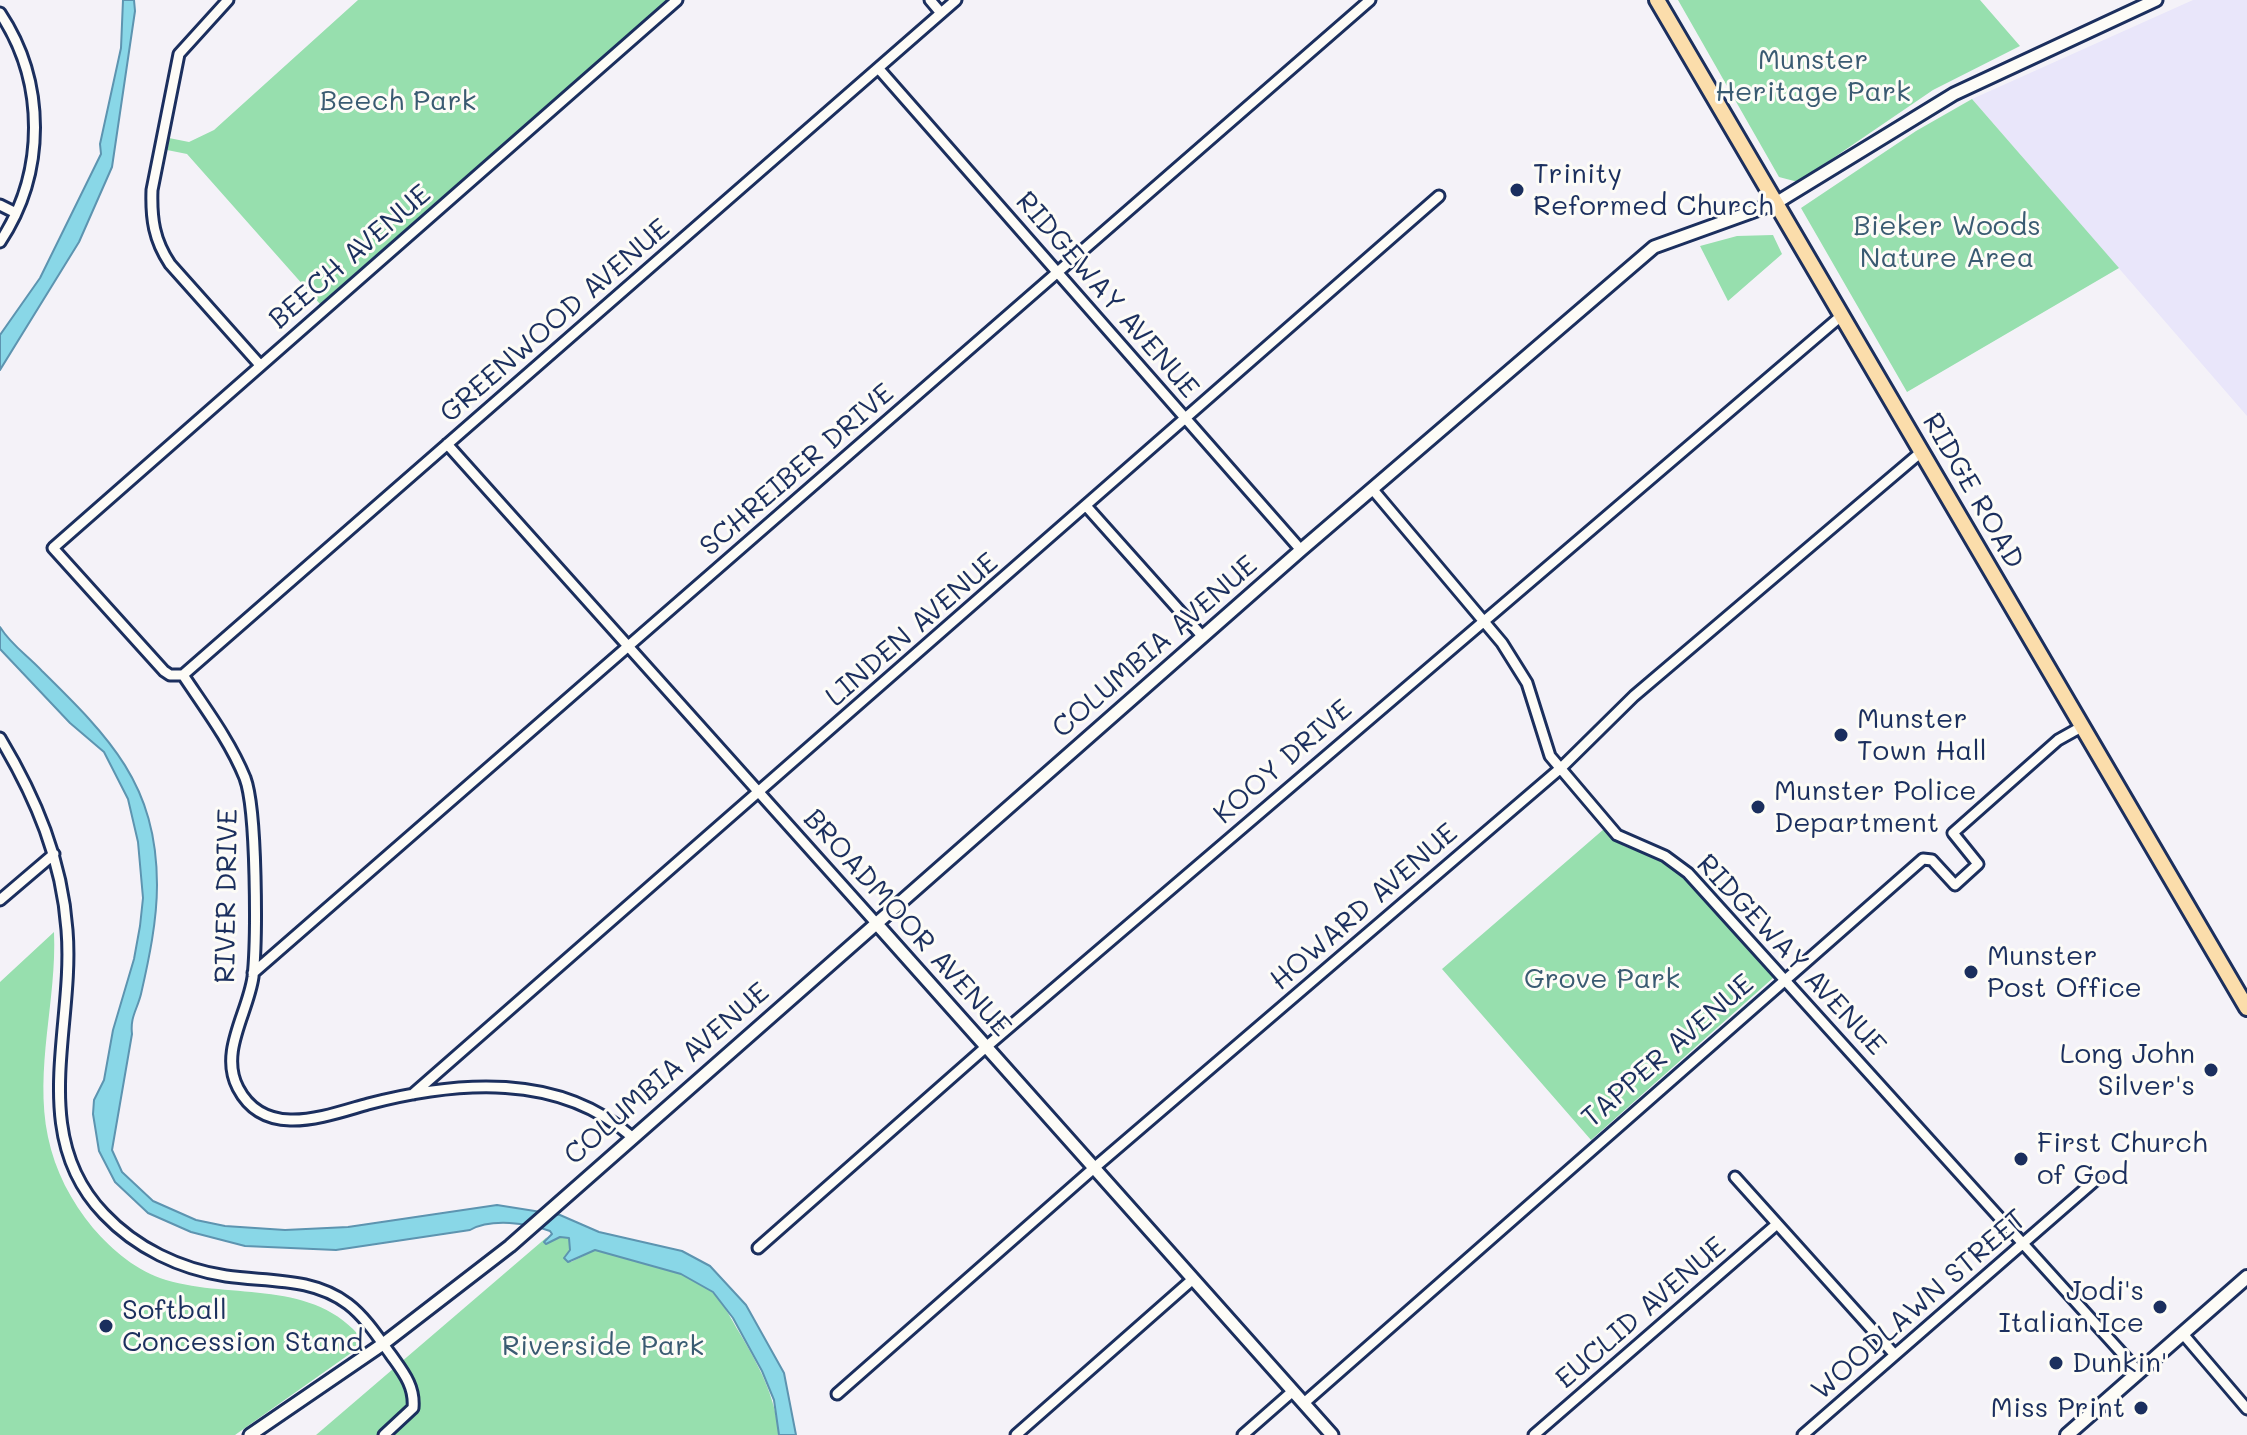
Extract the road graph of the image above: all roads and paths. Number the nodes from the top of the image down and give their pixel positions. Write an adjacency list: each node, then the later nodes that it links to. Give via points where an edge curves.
1 (228, 0): 18 (street, via 179,54 151,211 159,248 170,264)
2 (677, 0): 18 (street, BEECH AVENUE)
3 (930, 0): 9 (street)
4 (956, 0): 9 (street, GREENWOOD AVENUE)
5 (1370, 0): 16 (street, SCHREIBER DRIVE)
6 (1657, 0): 12 (main road, RIDGE ROAD)
7 (2156, 0): 12 (street, COLUMBIA AVENUE, via 1954,94)
8 (0, 13): 14 (street, via 18,47 33,98 33,151)
9 (941, 13): 10 (street, GREENWOOD AVENUE)
10 (879, 69): 16 (street, RIDGEWAY AVENUE); 20 (street, GREENWOOD AVENUE)
11 (1439, 196): 19 (street, LINDEN AVENUE)
12 (1776, 203): 17 (main road, RIDGE ROAD); 22 (street, COLUMBIA AVENUE, via 1654,247)
13 (0, 205): 14 (street)
14 (16, 213): 15 (street)
15 (0, 242)
16 (1059, 272): 19 (street, RIDGEWAY AVENUE); 28 (street, SCHREIBER DRIVE)
17 (1841, 316): 21 (main road, RIDGE ROAD); 26 (street, KOOY DRIVE)
18 (260, 365): 24 (street, BEECH AVENUE)
19 (1188, 420): 23 (street, LINDEN AVENUE); 25 (street, RIDGEWAY AVENUE)
20 (447, 444): 28 (street, BROADMOOR AVENUE); 29 (street, GREENWOOD AVENUE)
21 (1920, 453): 30 (main road, RIDGE ROAD); 32 (street, HOWARD AVENUE, via 1634,696)
22 (1374, 491): 25 (street, COLUMBIA AVENUE); 26 (street, RIDGEWAY AVENUE)
23 (1087, 507): 27 (street); 33 (street, LINDEN AVENUE)
24 (53, 548): 29 (street, RIVER DRIVE, via 164,671)
25 (1301, 550): 27 (street, COLUMBIA AVENUE)
26 (1482, 621): 32 (street, RIDGEWAY AVENUE, via 1527,683 1545,747); 40 (street, KOOY DRIVE)
27 (1203, 637): 36 (street, COLUMBIA AVENUE)
28 (628, 645): 33 (street, BROADMOOR AVENUE); 37 (street, SCHREIBER DRIVE)
29 (183, 675): 37 (street, RIVER DRIVE, via 228,743 250,794)
30 (2083, 726): 38 (street, TAPPER AVENUE, via 2058,740 1953,833 1978,864 1955,885 1932,860 1923,859); 39 (main road, RIDGE ROAD)
31 (0, 738): 34 (street, via 31,795)
32 (1562, 767): 38 (street, RIDGEWAY AVENUE, via 1617,835 1665,856 1688,873); 43 (street, HOWARD AVENUE)
33 (758, 793): 36 (street, BROADMOOR AVENUE); 41 (street, LINDEN AVENUE)
34 (54, 854): 35 (street); 52 (street, via 69,954 58,1077 60,1117 68,1154 90,1197 120,1229 170,1260 208,1273 284,1281 328,1293 348,1304)
35 (0, 900)
36 (876, 923): 40 (street, BROADMOOR AVENUE); 42 (street, COLUMBIA AVENUE)
37 (253, 973): 41 (street, RIVER DRIVE, via 231,1062 238,1088 254,1108 275,1119 298,1122)
38 (1784, 980): 47 (street, RIDGEWAY AVENUE); 57 (street, TAPPER AVENUE)
39 (2247, 1008)
40 (986, 1047): 43 (street, BROADMOOR AVENUE); 48 (street, KOOY DRIVE)
41 (413, 1094): 42 (street, RIVER DRIVE, via 481,1086 538,1090 583,1106)
42 (632, 1137): 52 (street, COLUMBIA AVENUE, via 510,1246)
43 (1094, 1168): 50 (street, BROADMOOR AVENUE); 56 (street, HOWARD AVENUE)
44 (1735, 1177): 46 (street)
45 (2099, 1177): 47 (street, WOODLAWN STREET)
46 (1777, 1224): 53 (street); 64 (street, EUCLID AVENUE)
47 (2025, 1243): 53 (street, WOODLAWN STREET); 54 (street, RIDGEWAY AVENUE)
48 (758, 1248)
49 (2247, 1277): 51 (main road)
50 (1193, 1279): 55 (street, BROADMOOR AVENUE); 61 (street)
51 (2183, 1334): 54 (main road); 58 (street)
52 (383, 1344): 59 (street, COLUMBIA AVENUE); 60 (street, via 414,1392 413,1408)
53 (1895, 1355): 65 (street, WOODLAWN STREET)
54 (2139, 1372): 66 (main road)
55 (1293, 1391): 57 (street, BROADMOOR AVENUE); 62 (street)
56 (837, 1394)
57 (1304, 1403): 63 (street, BROADMOOR AVENUE)
58 (2247, 1409)
59 (250, 1435)
60 (384, 1435)
61 (1016, 1435)
62 (1243, 1435)
63 (1332, 1435)
64 (1534, 1435)
65 (1803, 1435)
66 (2067, 1435)

